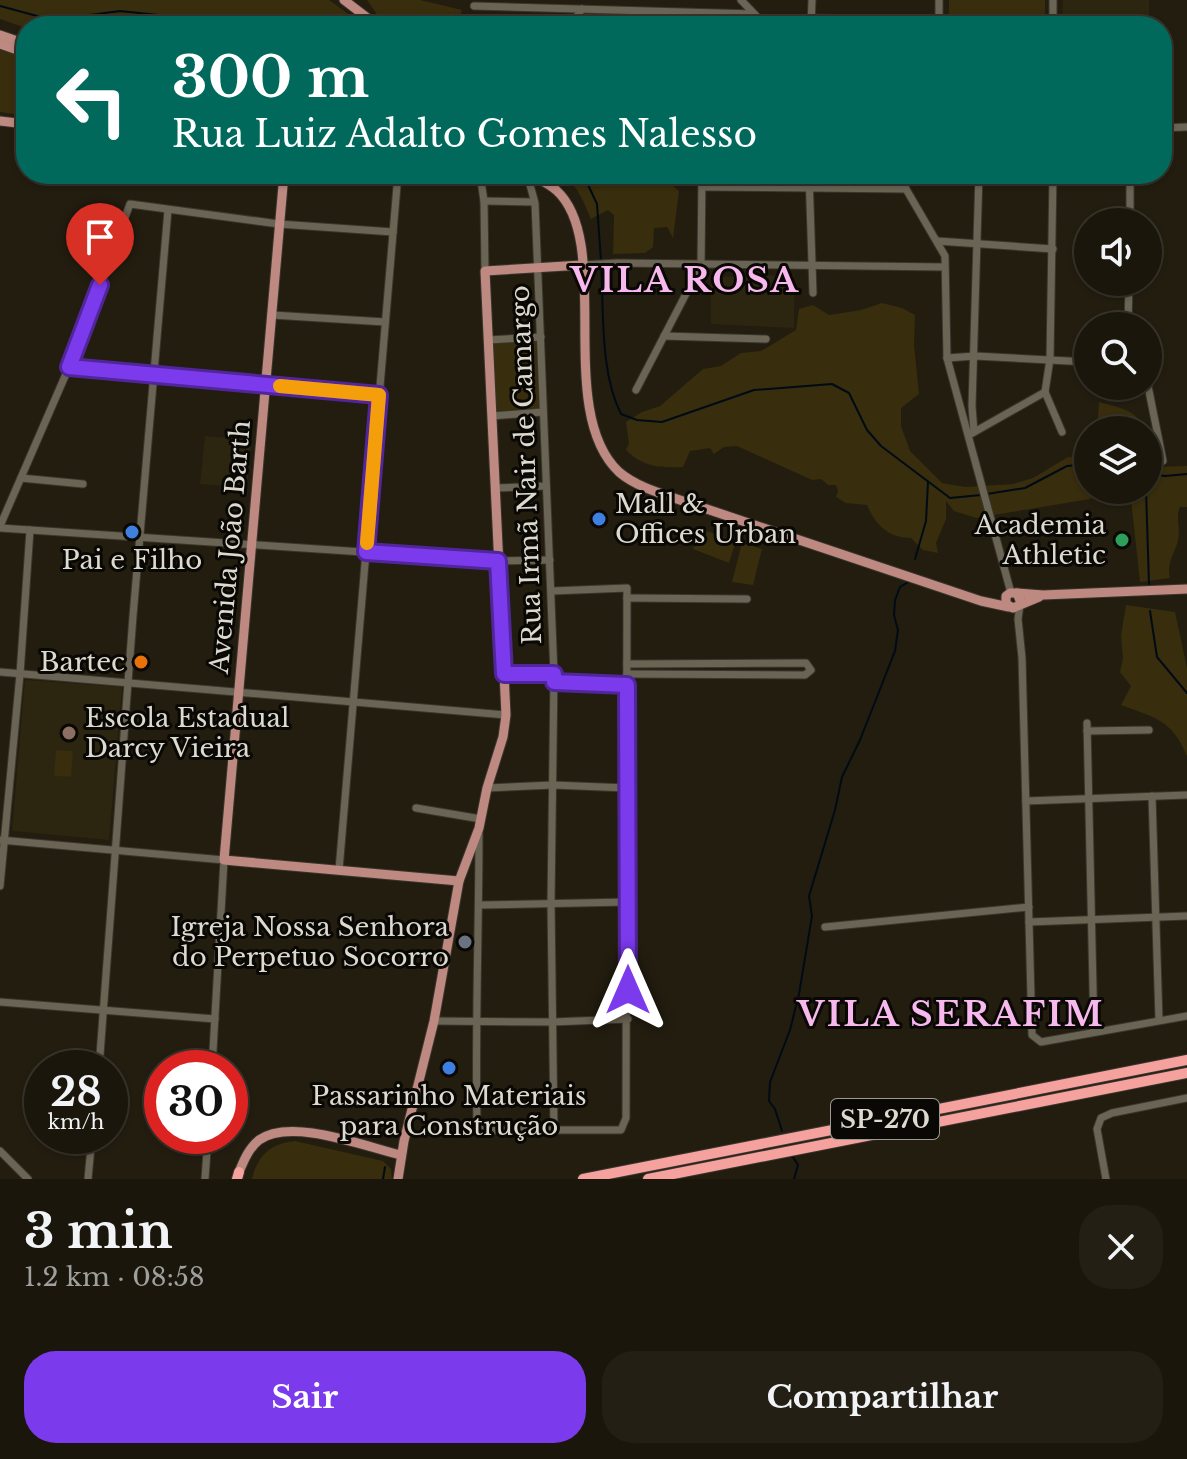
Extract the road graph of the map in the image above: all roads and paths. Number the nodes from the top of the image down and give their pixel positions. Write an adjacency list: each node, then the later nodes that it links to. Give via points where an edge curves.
1 (344, 0): 10 (main road)
2 (643, 0): 7 (street)
3 (741, 0): 9 (street)
4 (537, 3): 5 (street); 6 (street)
5 (474, 6)
6 (582, 9): 7 (street); 11 (street)
7 (644, 11): 8 (street)
8 (704, 14): 9 (street)
9 (754, 14)
10 (365, 16)
11 (577, 16)
12 (283, 184): 30 (main road, Avenida João Barth)
13 (397, 184): 31 (street)
14 (481, 184): 25 (street)
15 (527, 184): 26 (street)
16 (530, 184): 27 (street, Rua Irmã Nair de Camargo)
17 (543, 184): 35 (main road, via 557,191 569,207)
18 (902, 184): 24 (street)
19 (979, 184): 33 (street)
20 (1053, 184): 34 (street)
21 (1130, 184): 28 (street)
22 (702, 187): 23 (street); 36 (street)
23 (809, 187): 24 (street); 38 (street)
24 (906, 189): 32 (street)
25 (484, 201): 26 (street); 40 (street)
26 (518, 202): 27 (street)
27 (534, 202): 37 (street, Rua Irmã Nair de Camargo)
28 (1130, 208)
29 (168, 210): 30 (street); 52 (street, via 130,204); 53 (street)
30 (279, 224): 31 (street); 42 (main road, Avenida João Barth)
31 (393, 232): 43 (street)
32 (937, 241): 33 (street); 39 (street)
33 (977, 244): 34 (street); 48 (street)
34 (1053, 249): 50 (street)
35 (582, 265): 36 (street); 37 (main road); 79 (main road, via 590,414 601,449 620,473 676,499 972,597)
36 (701, 265): 38 (street); 44 (street)
37 (538, 267): 40 (main road); 45 (street, Rua Irmã Nair de Camargo)
38 (813, 267): 39 (street); 41 (street)
39 (944, 267): 49 (street)
40 (485, 271): 47 (main road)
41 (813, 293)
42 (272, 315): 43 (street); 54 (main road, Avenida João Barth)
43 (385, 322): 57 (street)
44 (664, 336): 46 (street); 55 (street)
45 (541, 337): 47 (street); 59 (street, Rua Irmã Nair de Camargo)
46 (766, 339)
47 (488, 340): 60 (main road)
48 (975, 356): 49 (street); 50 (street); 62 (street)
49 (947, 358): 62 (street)
50 (1050, 359): 51 (street); 56 (street)
51 (1074, 361)
52 (69, 367): 53 (street); 64 (street)
53 (153, 375): 54 (street); 70 (street)
54 (265, 385): 57 (street); 71 (main road, Avenida João Barth)
55 (636, 390)
56 (1045, 392): 61 (street); 62 (street)
57 (379, 395): 72 (street)
58 (1151, 400): 63 (street)
59 (543, 412): 60 (street); 66 (street, Rua Irmã Nair de Camargo)
60 (492, 416): 67 (main road)
61 (1062, 432)
62 (971, 434): 79 (street)
63 (1163, 461)
64 (21, 478): 65 (street); 68 (street)
65 (83, 484)
66 (546, 486): 67 (street); 73 (street, Rua Irmã Nair de Camargo)
67 (495, 488): 74 (main road)
68 (0, 527): 69 (street)
69 (30, 530): 70 (street); 84 (street)
70 (139, 537): 71 (street); 90 (street)
71 (251, 545): 72 (street); 92 (main road, Avenida João Barth)
72 (366, 552): 74 (street); 93 (street)
73 (550, 560): 74 (street); 76 (street, Rua Irmã Nair de Camargo)
74 (498, 561): 85 (main road)
75 (1187, 589): 79 (main road)
76 (552, 591): 77 (street, via 627,588); 89 (street, Rua Irmã Nair de Camargo)
77 (627, 598): 78 (street); 80 (street)
78 (747, 599)
79 (1014, 601): 102 (street, via 1022,658)
80 (627, 664): 81 (street); 86 (street)
81 (690, 664): 82 (street); 87 (street)
82 (750, 664): 88 (street); 88 (street, via 806,663 811,670 805,675)
83 (0, 672): 84 (street)
84 (20, 674): 90 (street); 105 (street)
85 (504, 674): 89 (street); 94 (main road)
86 (627, 674): 87 (street); 91 (street)
87 (691, 674): 88 (street)
88 (750, 675)
89 (554, 678): 91 (street); 96 (street, Rua Irmã Nair de Camargo)
90 (128, 683): 92 (street); 106 (street)
91 (627, 685): 98 (street)
92 (240, 693): 93 (street); 107 (main road, Avenida João Barth)
93 (353, 702): 94 (street); 108 (street)
94 (506, 715): 97 (main road)
95 (1149, 730): 101 (street, via 1087,727)
96 (553, 785): 97 (street); 98 (street); 113 (street, Rua Irmã Nair de Camargo)
97 (487, 788): 104 (main road)
98 (627, 788): 112 (street)
99 (1187, 795): 100 (street)
100 (1152, 796): 101 (street); 117 (street)
101 (1088, 800): 102 (street); 118 (street)
102 (1026, 801): 115 (street)
103 (416, 808): 104 (street)
104 (480, 823): 109 (main road); 110 (street)
105 (2, 840): 106 (street); 111 (street)
106 (114, 851): 107 (street); 122 (street)
107 (224, 860): 108 (main road); 124 (street, Avenida João Barth)
108 (339, 870): 109 (main road)
109 (459, 881): 110 (street); 127 (main road)
110 (479, 883): 114 (street)
111 (0, 886)
112 (627, 902): 113 (street); 125 (street)
113 (551, 903): 114 (street); 129 (street, Rua Irmã Nair de Camargo)
114 (480, 905): 128 (street)
115 (1029, 907): 119 (street); 120 (street)
116 (1187, 916): 117 (street)
117 (1157, 917): 118 (street); 126 (street)
118 (1091, 920): 119 (street); 130 (street)
119 (1029, 922): 130 (street, via 1032,1035 1041,1042)
120 (825, 927)
121 (0, 1002): 122 (street)
122 (105, 1010): 124 (street); 131 (street)
123 (1187, 1016): 126 (street)
124 (215, 1019): 132 (street, Avenida João Barth)
125 (628, 1019): 129 (street); 136 (street, via 626,1118 621,1130)
126 (1159, 1020): 130 (street)
127 (434, 1021): 128 (street); 137 (main road)
128 (475, 1021): 129 (street); 136 (street, via 477,1124 482,1130)
129 (552, 1022): 136 (street, Rua Irmã Nair de Camargo)
130 (1094, 1032)
131 (101, 1050)
132 (213, 1050)
133 (1187, 1060): 148 (highway, SP-270)
134 (1187, 1073): 149 (highway, SP-270)
135 (1187, 1098): 150 (street, via 1101,1118 1097,1129)
136 (554, 1130)
137 (404, 1141): 139 (main road); 142 (main road)
138 (0, 1151): 145 (street)
139 (386, 1152): 142 (main road); 143 (main road); 144 (main road, via 321,1135 275,1132 247,1154)
140 (90, 1154): 146 (street)
141 (207, 1154): 147 (street)
142 (401, 1155): 143 (main road)
143 (398, 1176)
144 (239, 1177)
145 (28, 1179)
146 (88, 1179)
147 (205, 1179)
148 (583, 1179)
149 (648, 1179)
150 (1106, 1179)

